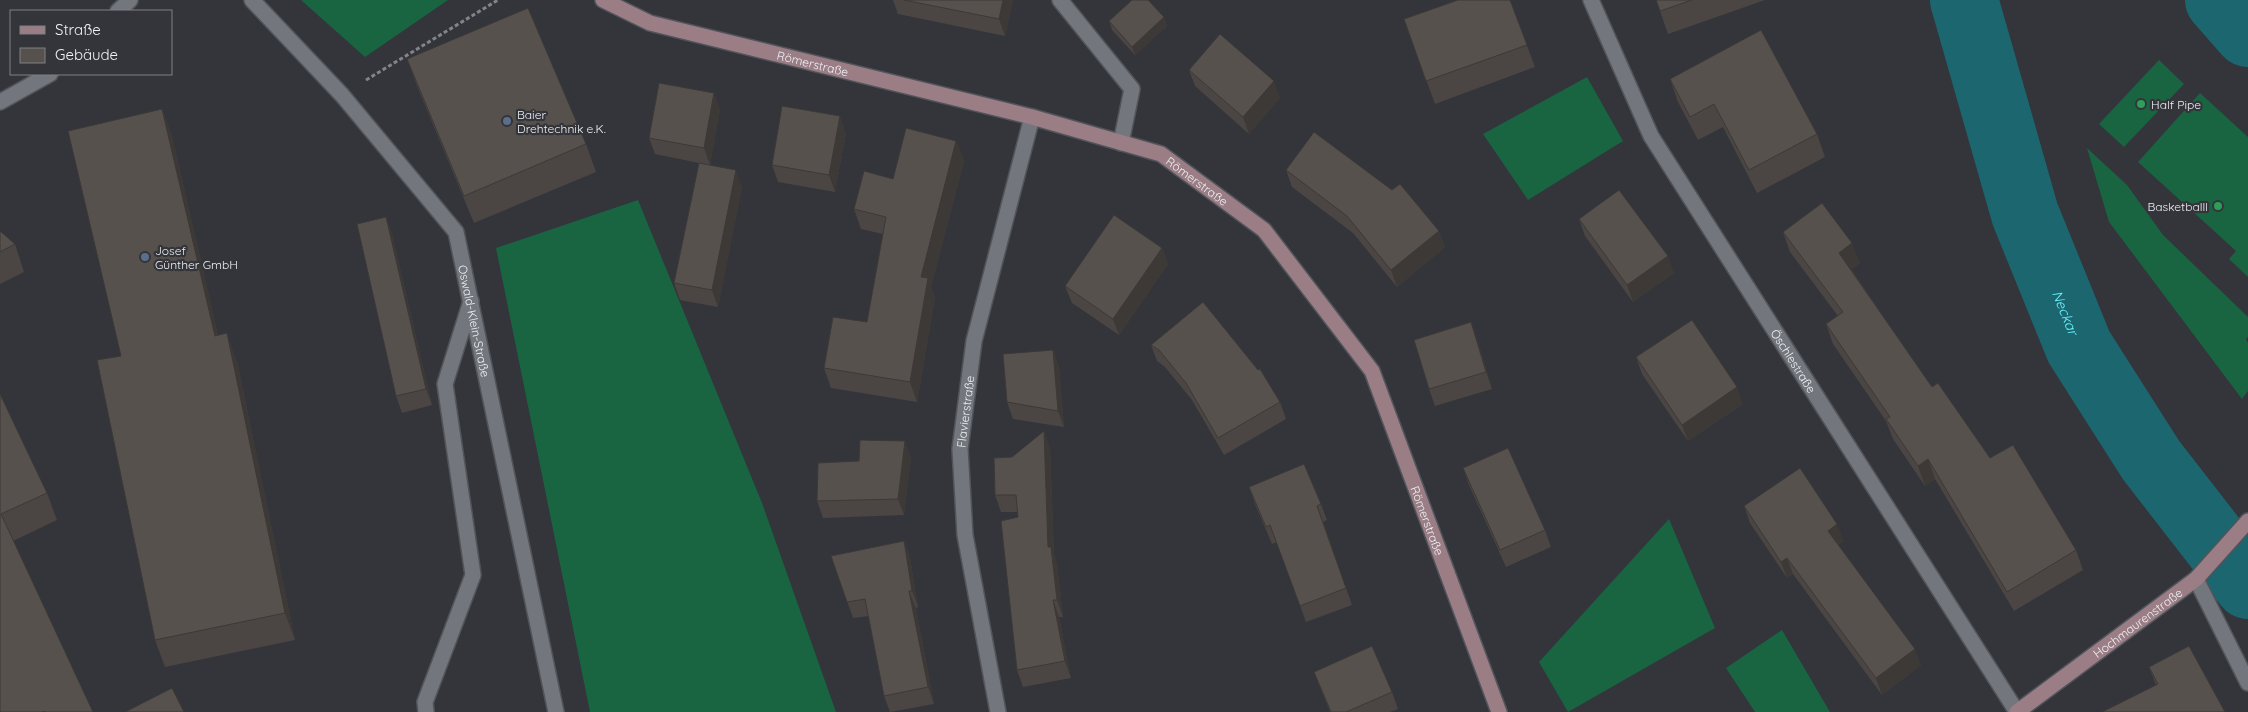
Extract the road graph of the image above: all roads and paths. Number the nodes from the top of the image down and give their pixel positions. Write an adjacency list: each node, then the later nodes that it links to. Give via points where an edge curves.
1 (130, 0): 7 (street)
2 (252, 0): 9 (street, Oswald-Klein-Straße)
3 (498, 0): 9 (path)
4 (603, 0): 11 (street, Römerstraße, via 650,23)
5 (1060, 0): 12 (street, via 1132,89)
6 (1591, 0): 21 (street, Öschlestraße, via 1651,136)
7 (119, 10)
8 (48, 75): 10 (street)
9 (342, 95): 13 (street, Oswald-Klein-Straße, via 456,232)
10 (0, 102)
11 (1032, 117): 12 (street, Römerstraße); 19 (street, Flavierstraße, via 974,341 960,449 965,536)
12 (1120, 142): 20 (street, Römerstraße, via 1161,154 1264,230 1372,371)
13 (471, 301): 17 (street, via 445,384 473,575 425,702); 18 (street, Oswald-Klein-Straße)
14 (2248, 521): 15 (street, Hochmaurenstraße)
15 (2196, 579): 16 (street); 21 (street, Hochmaurenstraße)
16 (2248, 683)
17 (426, 712)
18 (556, 712)
19 (998, 712)
20 (1499, 712)
21 (2017, 712)

